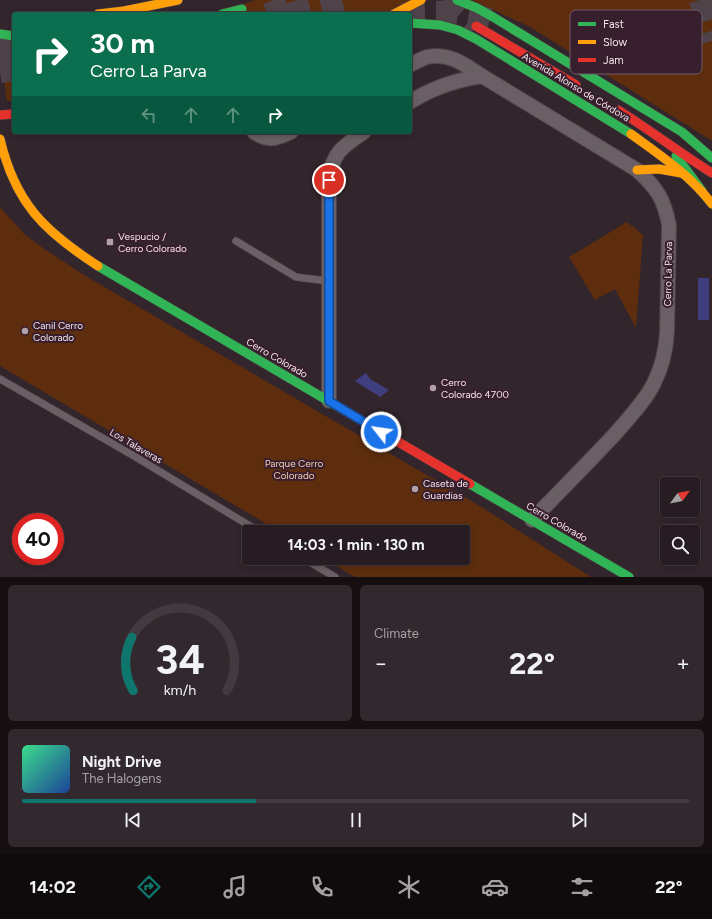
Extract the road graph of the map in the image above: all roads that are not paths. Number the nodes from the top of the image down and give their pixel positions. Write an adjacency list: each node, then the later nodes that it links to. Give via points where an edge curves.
1 (178, 0): 7 (main road)
2 (421, 0): 5 (main road)
3 (430, 0): 5 (main road)
4 (457, 0): 14 (main road, via 515,29)
5 (412, 6): 9 (main road)
6 (242, 9): 8 (main road)
7 (115, 12)
8 (230, 12)
9 (398, 12)
10 (412, 23): 33 (main road, Avenida Alonso de Córdova, via 440,25 476,39 627,131)
11 (476, 26): 18 (main road)
12 (0, 34): 13 (main road)
13 (12, 36)
14 (570, 63)
15 (412, 64): 17 (street, Cerro La Parva, via 430,57 445,56 458,60)
16 (589, 74): 23 (main road)
17 (482, 76): 19 (street, via 449,83); 31 (street, Cerro La Parva)
18 (582, 88)
19 (412, 101)
20 (609, 104): 27 (main road)
21 (12, 114): 22 (main road)
22 (0, 115)
23 (682, 132): 29 (main road); 30 (main road)
24 (257, 134): 25 (street, via 269,139)
25 (287, 134)
26 (361, 134): 37 (street, via 347,143 331,167)
27 (660, 137): 32 (main road); 34 (main road)
28 (0, 139): 39 (main road, Cerro Colorado, via 20,194 30,209 66,244 103,269)
29 (712, 153)
30 (712, 158)
31 (638, 170): 33 (main road, via 670,170); 40 (street, Cerro La Parva, via 660,197 669,226 667,332 662,362 654,384 629,418)
32 (712, 173)
33 (684, 174): 34 (main road, Avenida Alonso de Córdova)
34 (702, 191): 35 (main road, Avenida Alonso de Córdova)
35 (712, 204)
36 (236, 241): 37 (lane, via 296,277)
37 (329, 281): 39 (street)
38 (0, 379): 41 (lane, Los Talaveras)
39 (329, 401): 40 (main road, Cerro Colorado)
40 (532, 520): 44 (main road, Cerro Colorado)
41 (248, 525)
42 (315, 565): 43 (lane)
43 (335, 577)
44 (629, 577)

